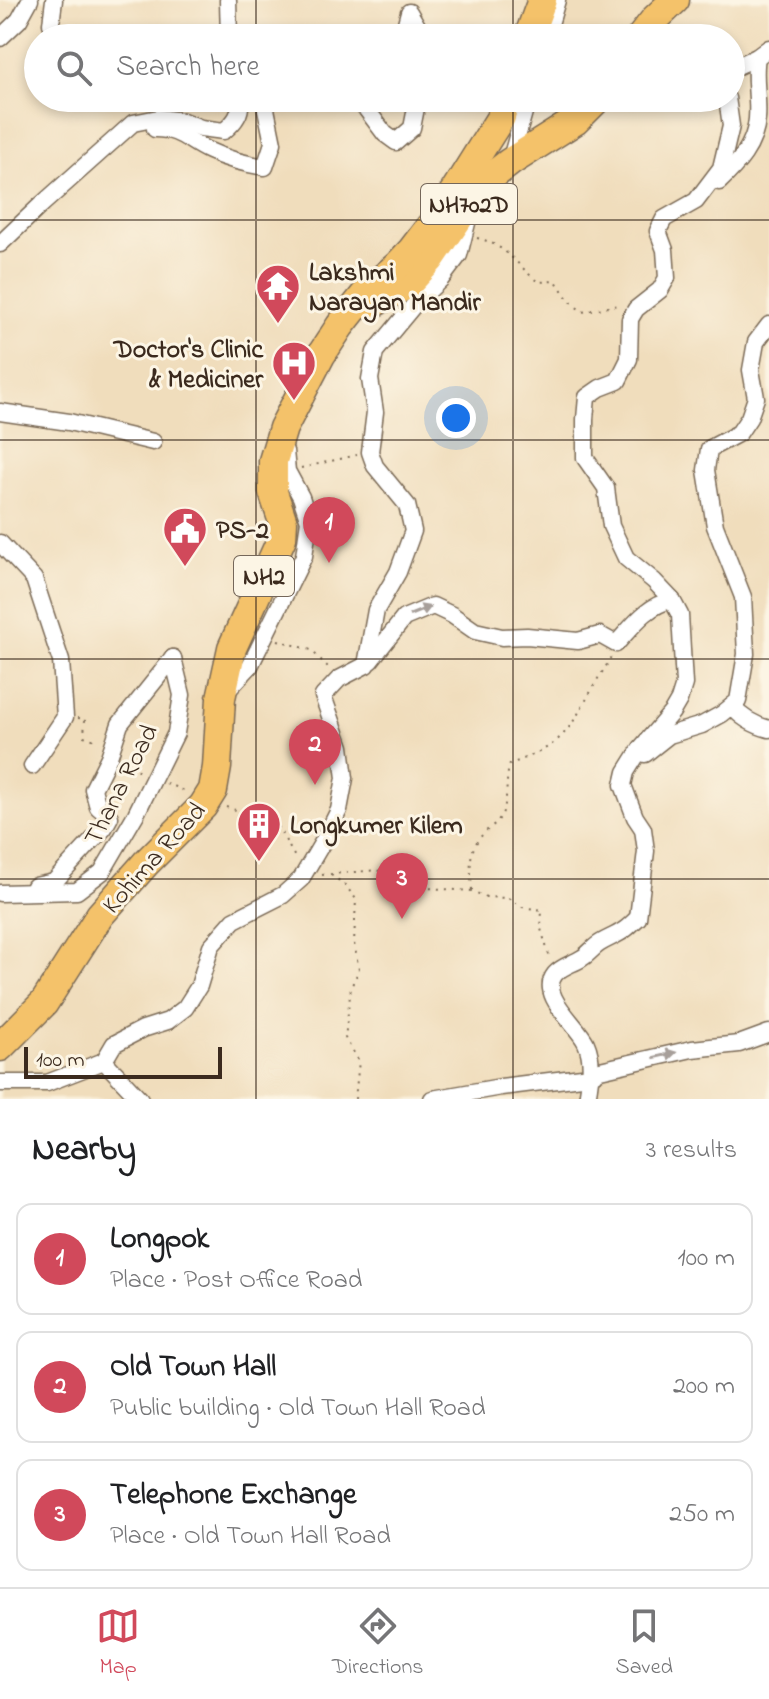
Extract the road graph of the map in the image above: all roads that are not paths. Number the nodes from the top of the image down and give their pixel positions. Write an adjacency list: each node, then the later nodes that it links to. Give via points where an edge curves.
1 (30, 0): 14 (street)
2 (54, 0): 7 (street)
3 (228, 0): 8 (street)
4 (542, 0): 11 (highway)
5 (557, 0): 12 (street)
6 (675, 0): 13 (highway)
7 (51, 24)
8 (229, 24)
9 (406, 24): 10 (street, via 409,12)
10 (416, 24)
11 (533, 24)
12 (550, 24)
13 (651, 24)
14 (0, 38)
15 (763, 52): 16 (street); 28 (street, via 754,72 757,120 752,141 730,171)
16 (745, 62)
17 (239, 112): 25 (street, via 224,131 158,118 133,123)
18 (267, 112): 25 (street, via 273,143 265,167 208,151 171,129)
19 (368, 112): 20 (street, via 396,142 412,128)
20 (415, 112)
21 (502, 112): 30 (highway, Kohima Road / NH2, via 442,211)
22 (524, 112): 26 (street)
23 (584, 112): 26 (highway, NH702D)
24 (729, 112): 28 (street, via 721,168)
25 (118, 136): 29 (street)
26 (510, 162): 27 (highway, NH702D)
27 (482, 184): 30 (highway, NH702D, via 407,285); 37 (street, via 459,255 375,352 370,452 407,505 413,531 376,610)
28 (696, 201): 36 (street, via 664,219 658,231 667,278 630,319 629,359 618,381 587,397 585,419 585,458 606,488 611,526 626,558)
29 (0, 244)
30 (348, 317): 32 (highway, Kohima Road / NH2)
31 (769, 325): 39 (street, via 756,342 751,370 756,398 749,418 739,433 709,449 706,470 715,526 743,597 746,654 738,701)
32 (295, 407): 38 (highway, Kohima Road / NH2, via 273,461 282,538 232,648); 38 (street, via 285,453 287,471 309,521 304,556 250,666)
33 (0, 412): 34 (street)
34 (153, 442)
35 (0, 543): 41 (street, via 34,579 61,661 65,717)
36 (672, 600): 37 (street, one-way to 36, via 404,618 433,606 475,631 502,637 578,641 600,635 616,644 644,614); 42 (street, via 680,615 684,684 672,712 641,748)
37 (366, 665): 46 (street, via 339,679 323,696 341,747 345,778 339,810 301,879 283,895 234,920 211,946 199,986 185,1008 114,1044)
38 (221, 698): 45 (highway, Kohima Road / NH2, via 217,767 213,790 203,806 100,915 44,1003)
39 (732, 706): 40 (street, via 755,726); 42 (street, via 702,725 669,735 645,755)
40 (769, 729)
41 (32, 766)
42 (623, 785): 47 (street, via 643,829 646,851 638,918 552,978 557,1005 586,1043)
43 (2, 893): 43 (street, Thana Road, via 54,882 104,828 110,817 98,807 93,789 120,724 173,658 182,695 176,733 102,872 77,891)
44 (769, 1033): 47 (street, one-way to 44)
45 (0, 1047)
46 (104, 1061): 48 (street, via 47,1083); 49 (street)
47 (590, 1076): 50 (street); 51 (street)
48 (0, 1083)
49 (140, 1099)
50 (432, 1099)
51 (587, 1099)

